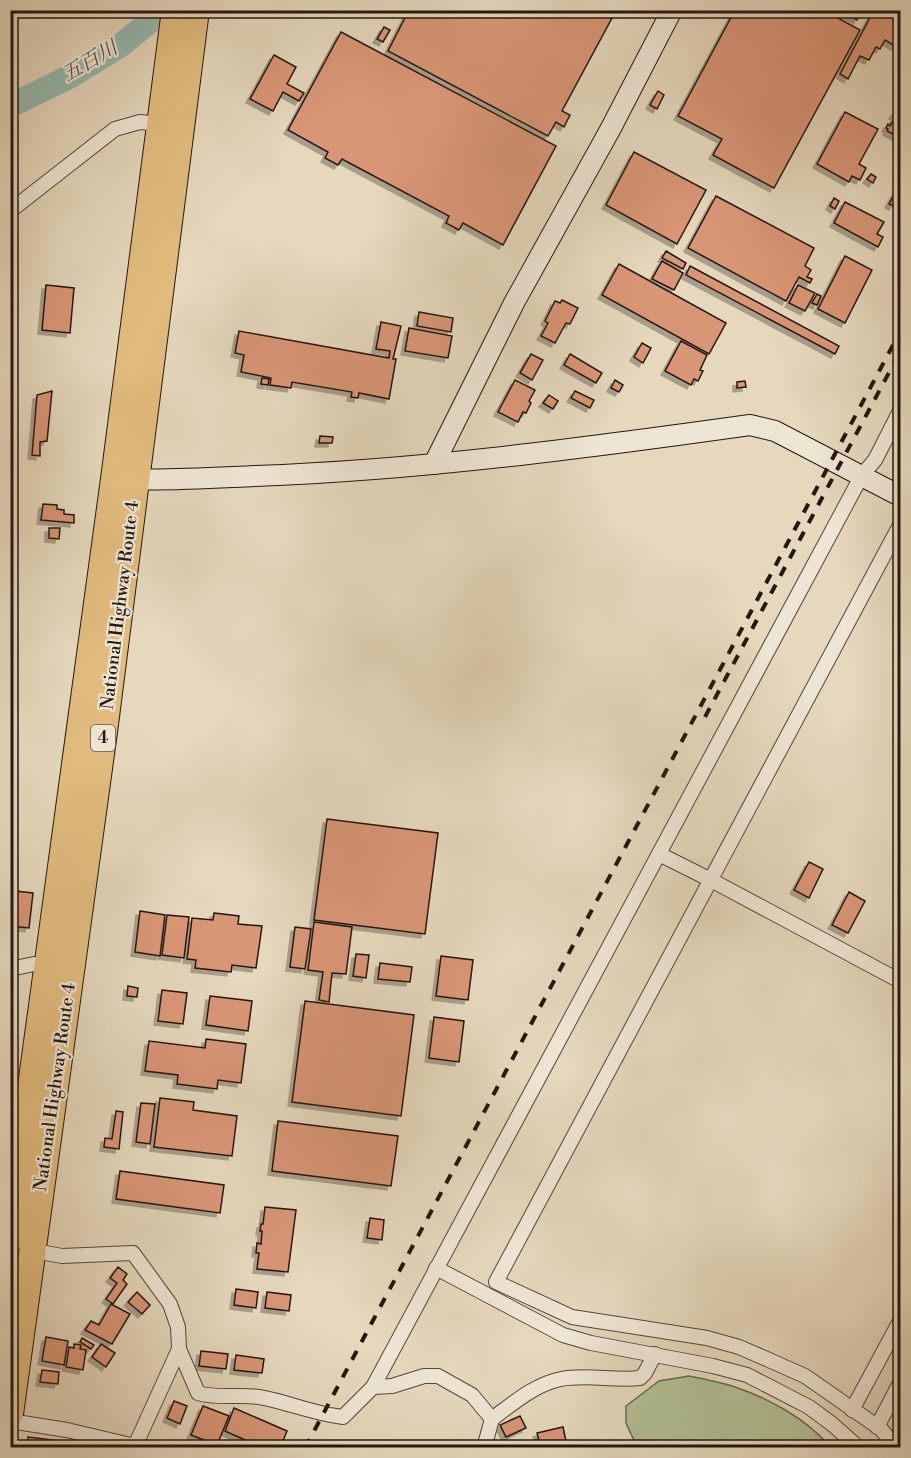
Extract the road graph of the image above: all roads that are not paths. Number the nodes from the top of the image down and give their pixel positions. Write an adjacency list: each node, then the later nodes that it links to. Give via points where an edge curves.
1 (175, 10): 4 (highway, National Highway Route 4 / 4)
2 (196, 10): 9 (highway, National Highway Route 4 / 4)
3 (672, 10): 7 (street, via 514,303)
4 (160, 124): 5 (street, via 140,122 115,129); 9 (highway, National Highway Route 4 / 4)
5 (10, 211)
6 (900, 411): 8 (street, via 875,460)
7 (434, 464): 8 (street, via 750,425 775,431); 9 (street, via 313,474)
8 (862, 475): 10 (street); 12 (street)
9 (125, 479): 14 (highway, National Highway Route 4 / 4); 17 (highway, National Highway Route 4 / 4, via 75,946)
10 (900, 496)
11 (900, 525): 13 (street)
12 (658, 854): 13 (street); 18 (street)
13 (711, 880): 16 (street); 19 (street)
14 (49, 966): 15 (street, via 34,964); 17 (highway, National Highway Route 4 / 4)
15 (10, 969)
16 (900, 981)
17 (17, 1245): 22 (street, via 62,1256 133,1253 171,1304 178,1327); 27 (highway, National Highway Route 4 / 4)
18 (436, 1268): 20 (street); 24 (street)
19 (496, 1282): 20 (street); 26 (street, via 572,1317 707,1338 739,1347 805,1376)
20 (489, 1296): 23 (street, via 563,1335)
21 (900, 1321): 26 (street)
22 (178, 1349): 24 (street, via 198,1393 206,1396 240,1394 343,1417); 29 (street, via 135,1446)
23 (655, 1354): 28 (street, via 640,1378 561,1379 528,1393); 33 (street, via 713,1366 777,1389 809,1407)
24 (374, 1387): 28 (street, via 438,1376 472,1395)
25 (899, 1388): 30 (street)
26 (852, 1410): 30 (street)
27 (10, 1414)
28 (492, 1419): 32 (street)
29 (10, 1421)
30 (877, 1427): 31 (street)
31 (895, 1441)
32 (484, 1448)
33 (859, 1448)

